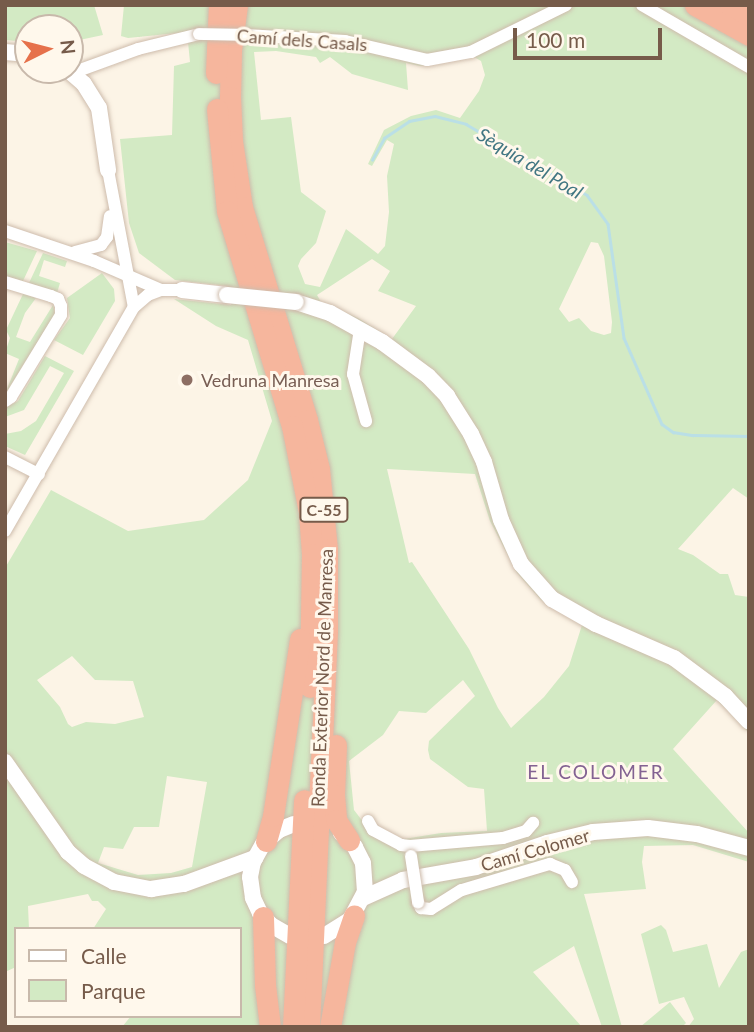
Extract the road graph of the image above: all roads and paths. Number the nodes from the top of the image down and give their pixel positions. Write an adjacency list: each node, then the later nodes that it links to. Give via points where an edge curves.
1 (219, 5): 26 (highway, Ronda Exterior Nord de Manresa / C-55, via 218,142 227,211 292,426)
2 (237, 5): 26 (highway, Ronda Exterior Nord de Manresa / C-55, via 230,97 242,207 307,420 318,469)
3 (566, 5): 9 (street, Camí dels Casals, bridge, via 471,52 427,60 345,41 198,34)
4 (642, 5): 10 (street)
5 (695, 5): 8 (highway)
6 (730, 5): 7 (highway)
7 (749, 15)
8 (749, 35)
9 (84, 66)
10 (749, 67)
11 (84, 84): 12 (street, via 99,108)
12 (108, 170): 14 (street, via 111,224 107,237 98,247); 15 (street)
13 (5, 231): 14 (street)
14 (71, 253): 15 (street)
15 (128, 275): 17 (street); 19 (street)
16 (5, 282): 21 (street, via 58,299 61,315 12,397)
17 (161, 290): 18 (street); 19 (street)
18 (182, 290): 20 (street, bridge, via 296,302)
19 (134, 307): 24 (street)
20 (360, 329): 22 (street, via 353,374); 27 (street, via 403,355 453,404 484,462 501,520 536,583 578,615 674,659 725,696)
21 (5, 401)
22 (366, 421)
23 (5, 457): 24 (street)
24 (39, 474): 25 (street)
25 (5, 531)
26 (320, 551): 33 (highway, via 339,655 334,795 337,820); 35 (highway); 47 (highway, Ronda Exterior Nord de Manresa / C-55); 48 (highway, Ronda Exterior Nord de Manresa / C-55, via 327,631)
27 (749, 722)
28 (5, 762): 38 (street, via 68,852 114,883 151,889 184,884)
29 (368, 821): 36 (street, via 373,830)
30 (533, 823): 36 (street, via 526,831 503,838)
31 (294, 824): 35 (street, via 279,830)
32 (327, 826): 33 (street)
33 (349, 840): 37 (street)
34 (749, 848): 39 (street, Camí Colomer, via 698,834 648,828 593,832 547,842 476,867)
35 (260, 849): 38 (street); 41 (street)
36 (410, 851): 40 (street, bridge, via 421,908 431,909 462,890 550,864 565,870)
37 (363, 863): 39 (street, Camí Colomer, via 384,878); 42 (street, via 366,880)
38 (218, 870): 41 (street)
39 (404, 880): 42 (street, Camí Colomer)
40 (572, 882)
41 (251, 887): 43 (street)
42 (358, 907): 45 (street, Camí Colomer, via 340,929); 49 (highway, via 345,942)
43 (263, 917): 44 (street); 46 (highway)
44 (290, 936)
45 (324, 936)
46 (270, 1027)
47 (293, 1027)
48 (309, 1027)
49 (330, 1027)

